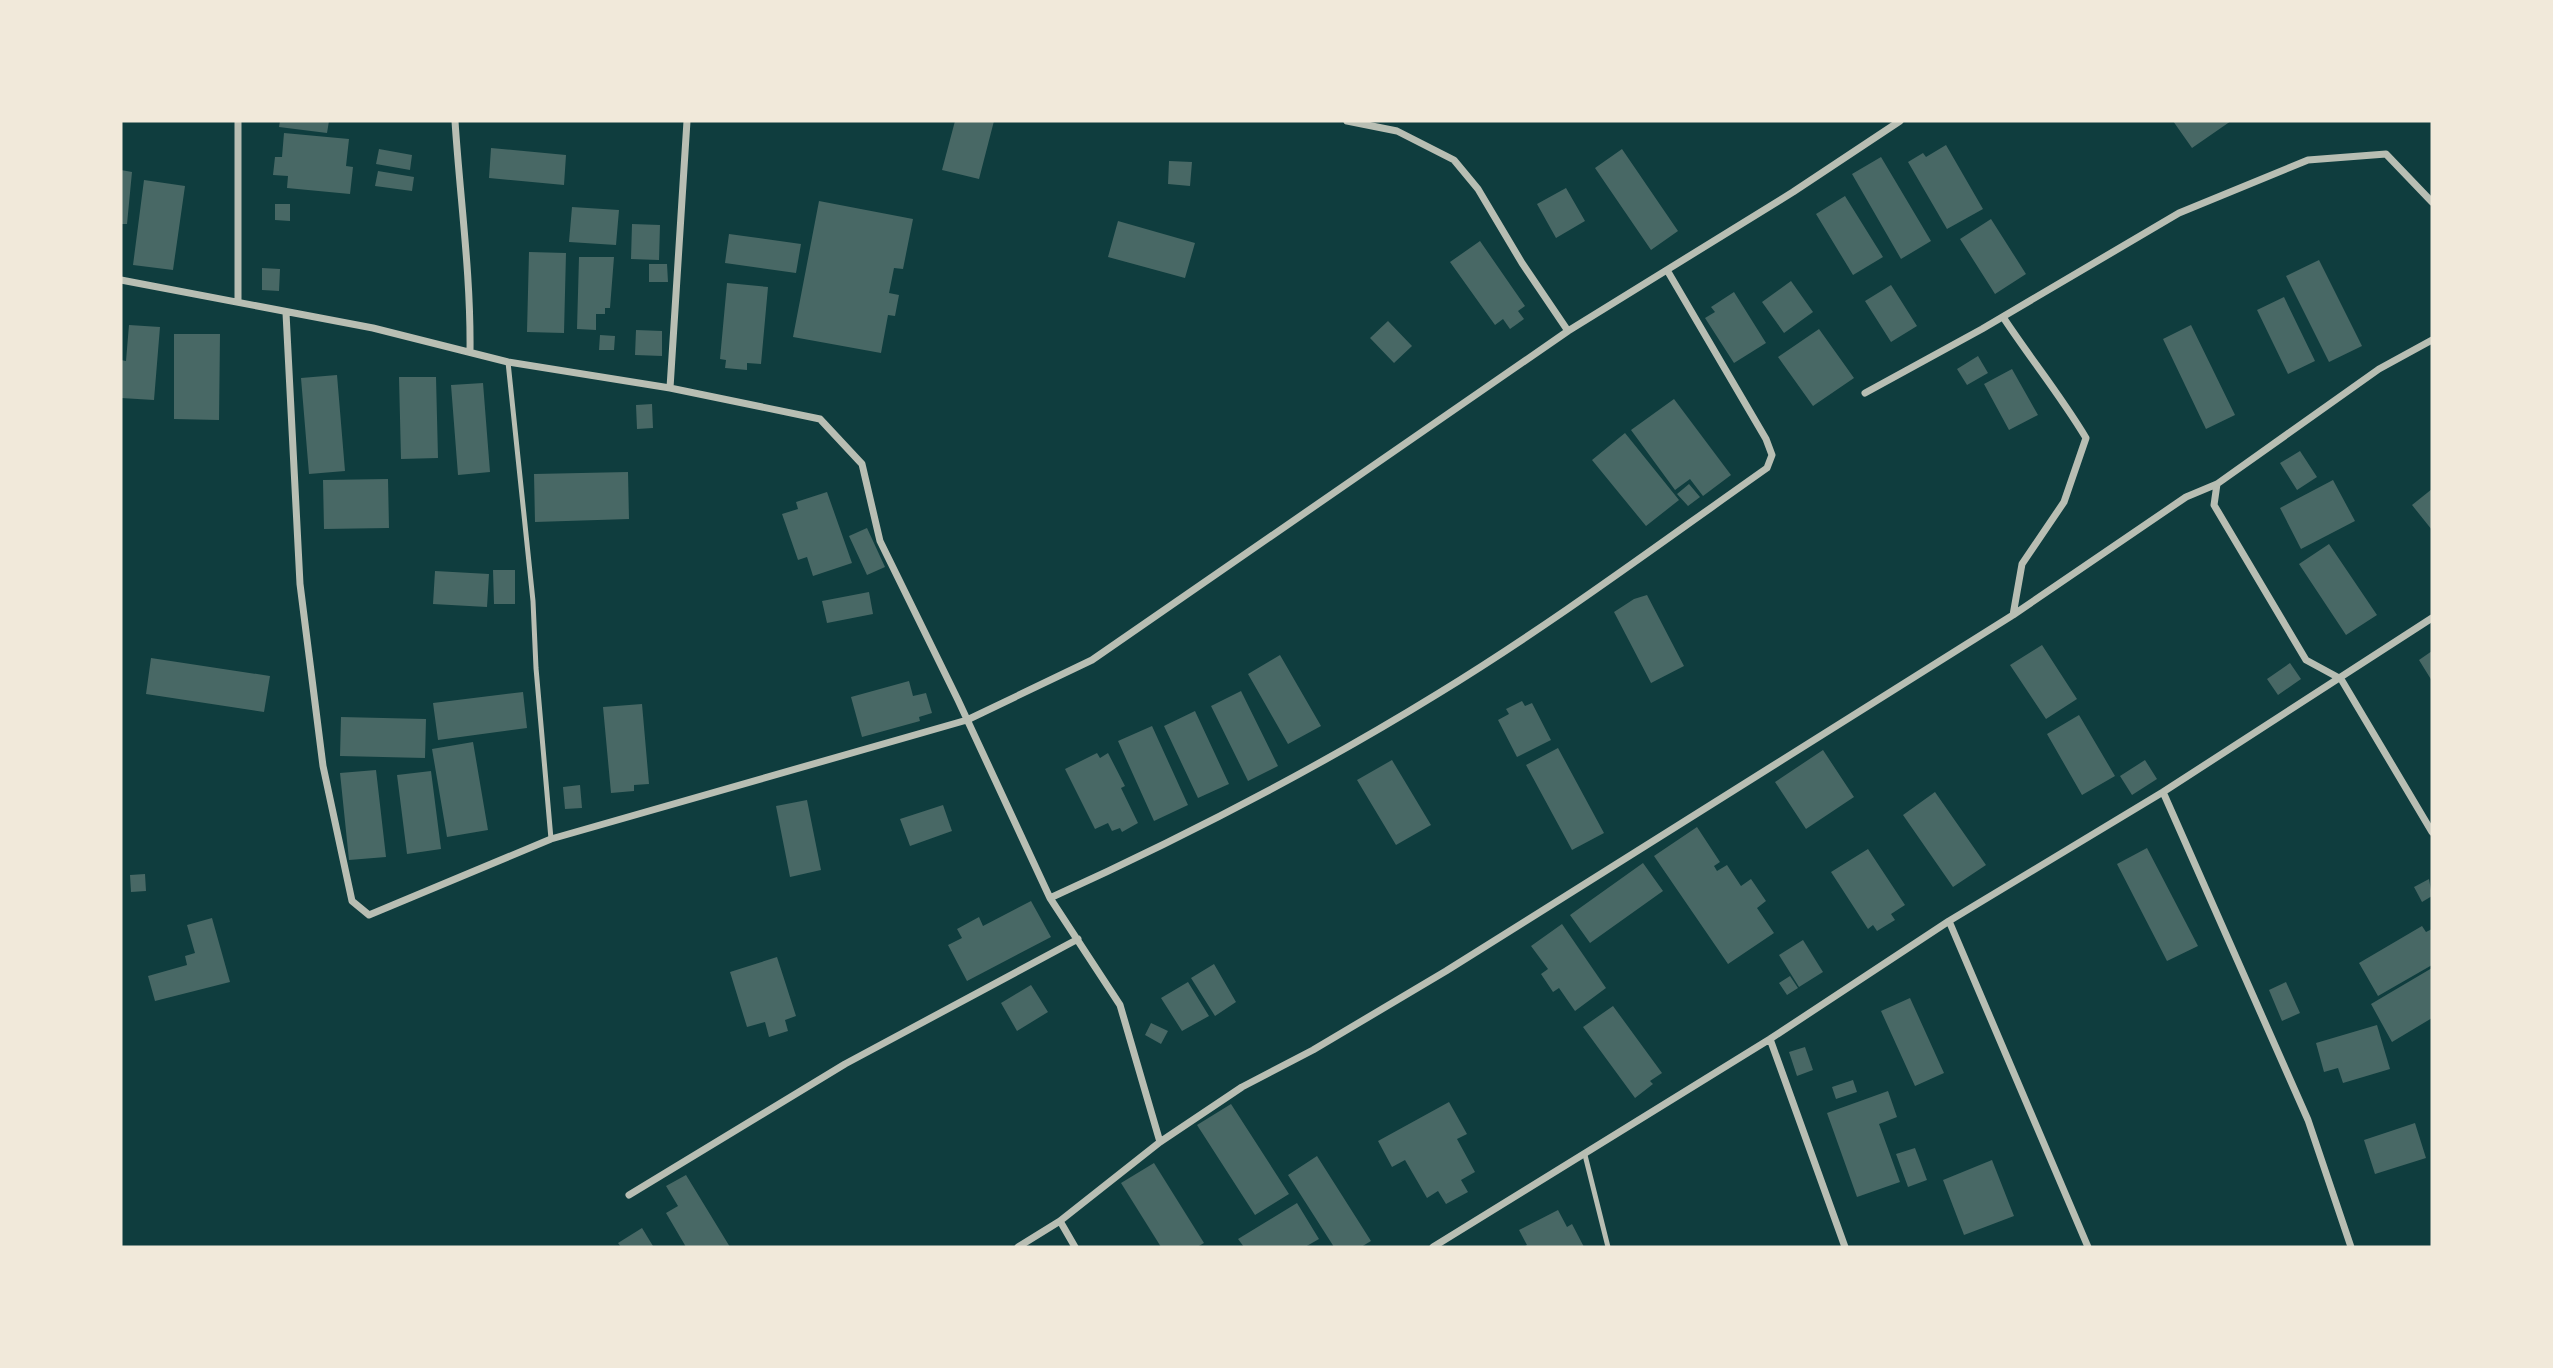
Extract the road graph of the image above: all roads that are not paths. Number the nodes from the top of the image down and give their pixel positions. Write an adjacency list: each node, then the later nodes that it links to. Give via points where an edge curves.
1 (238, 121): 9 (street)
2 (455, 121): 14 (street, via 470,291)
3 (687, 121): 16 (street)
4 (1346, 121): 12 (street, via 1397,131 1454,160 1478,189)
5 (1897, 122): 7 (street)
6 (2432, 202): 11 (street, via 2386,154 2308,160 2179,214)
7 (1667, 271): 12 (street); 26 (street, via 1766,439 1772,455 1766,468 1440,693 1297,776 1152,852)
8 (121, 280): 9 (street)
9 (238, 302): 10 (street)
10 (286, 313): 14 (street); 25 (street, via 300,584 323,766 352,901 369,915)
11 (2003, 317): 17 (street); 19 (street, via 2086,438 2064,502 2022,565)
12 (1568, 331): 22 (street, via 1093,660)
13 (2432, 340): 18 (street, via 2379,369)
14 (470, 352): 15 (street)
15 (508, 362): 16 (street); 25 (lane)
16 (670, 387): 22 (street, via 820,419 862,464 880,541)
17 (1865, 393)
18 (2217, 484): 19 (street, via 2186,497); 21 (street, via 2214,505 2306,660)
19 (2013, 615): 30 (street, via 1446,971 1242,1087)
20 (2432, 618): 21 (street)
21 (2341, 679): 23 (street); 24 (street)
22 (967, 720): 25 (street); 26 (street)
23 (2163, 792): 27 (street); 40 (street, via 2308,1120)
24 (2432, 832)
25 (551, 839)
26 (1050, 898): 28 (street)
27 (1949, 921): 29 (street); 39 (street)
28 (1078, 939): 30 (street, via 1120,1005); 32 (street, via 845,1064)
29 (1770, 1040): 31 (street); 38 (street)
30 (1160, 1142): 33 (street)
31 (1585, 1155): 36 (street); 37 (lane)
32 (629, 1195)
33 (1060, 1221): 34 (street); 35 (street)
34 (1018, 1247)
35 (1075, 1247)
36 (1433, 1247)
37 (1608, 1247)
38 (1845, 1247)
39 (2088, 1247)
40 (2351, 1247)

